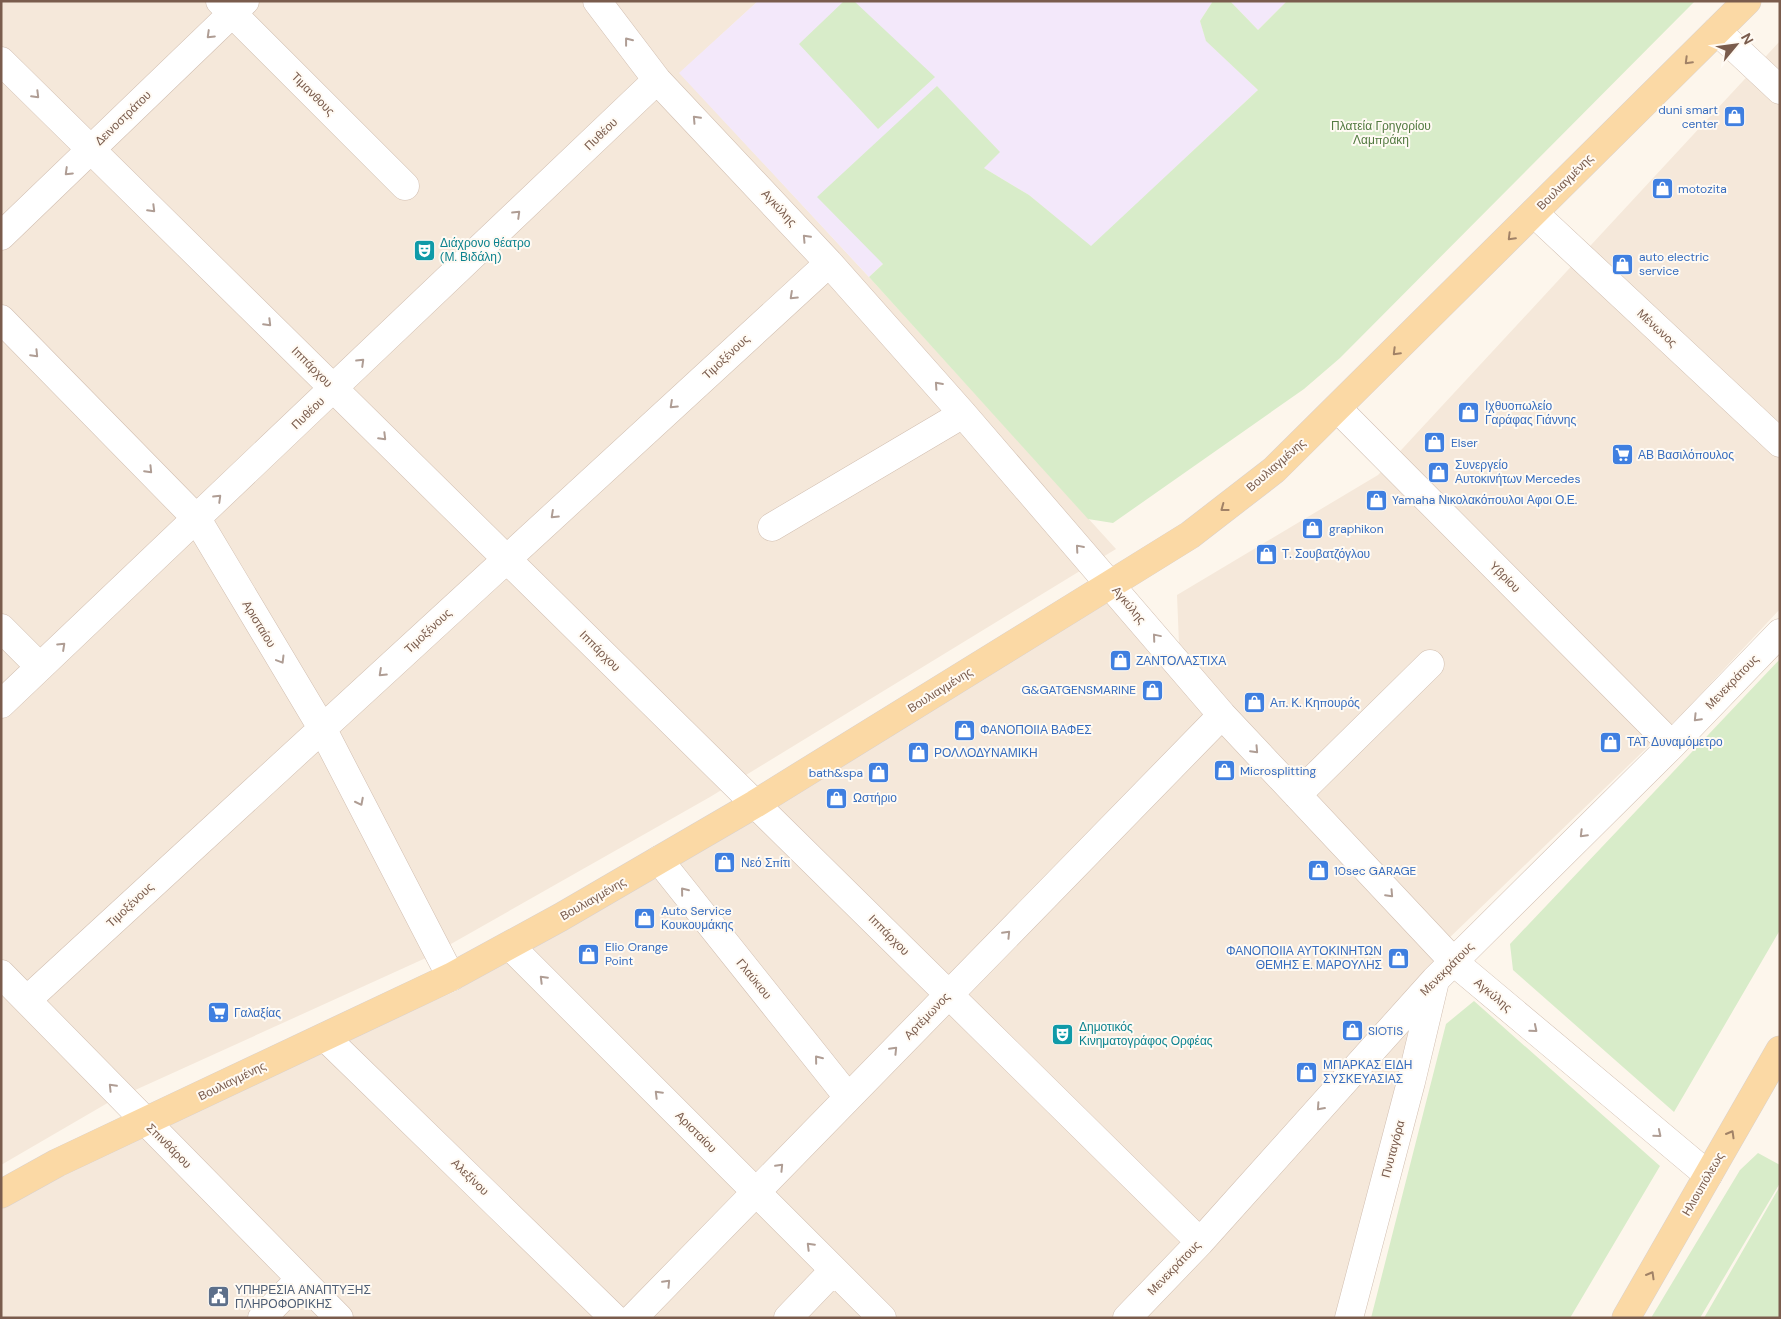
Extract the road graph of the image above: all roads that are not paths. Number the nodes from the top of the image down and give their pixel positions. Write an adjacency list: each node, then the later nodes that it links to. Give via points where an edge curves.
1 (597, 1): 6 (street, Αγκύλης, one-way to 1)
2 (1747, 1): 4 (main road, Βουλιαγμένης)
3 (232, 5): 8 (street, Δεινοστράτου, one-way to 8); 9 (street, Τιμανθους)
4 (1717, 31): 7 (street); 10 (main road, Βουλιαγμένης, one-way to 10)
5 (1, 61): 8 (street, Ιππάρχου, one-way to 8)
6 (658, 80): 12 (street, Αγκύλης, one-way to 6); 14 (street, Πυθέου, one-way to 6)
7 (1780, 90)
8 (91, 149): 11 (street, Δεινοστράτου, one-way to 11); 14 (street, Ιππάρχου, one-way to 14)
9 (405, 186)
10 (1534, 214): 15 (main road, Βουλιαγμένης, one-way to 15); 17 (street, Μένωνος)
11 (1, 236)
12 (829, 263): 16 (street, Αγκύλης, one-way to 12); 20 (street, Τιμοξένους, one-way to 20)
13 (1, 319): 18 (street, Αρισταίου, one-way to 18)
14 (334, 388): 18 (street, Πυθέου, one-way to 14); 20 (street, Ιππάρχου, one-way to 20)
15 (1338, 409): 21 (main road, Βουλιαγμένης, one-way to 21, via 1274,470 1190,535); 29 (street, Υβρίου)
16 (963, 414): 19 (street); 21 (street, Αγκύλης, one-way to 16)
17 (1780, 443)
18 (197, 519): 25 (street, Πυθέου, one-way to 18); 28 (street, Αρισταίου, one-way to 28)
19 (772, 527)
20 (506, 559): 28 (street, Τιμοξένους, one-way to 28); 31 (street, Ιππάρχου)
21 (1111, 584): 27 (street, Αγκύλης, one-way to 21); 31 (main road, Βουλιαγμένης)
22 (1, 628): 25 (street)
23 (1780, 633): 29 (street, Μενεκράτους, one-way to 29)
24 (1430, 664): 30 (street)
25 (40, 667): 26 (street, Πυθέου)
26 (1, 704)
27 (1222, 715): 30 (street, Αγκύλης, one-way to 30); 37 (street, Αρτέμωνος, one-way to 27)
28 (322, 728): 36 (street, Αρισταίου, one-way to 36); 38 (street, Τιμοξένους)
29 (1672, 745): 34 (street, Μενεκράτους, one-way to 34)
30 (1297, 795): 34 (street, Αγκύλης, one-way to 34)
31 (755, 804): 32 (main road, Βουλιαγμένης); 37 (street, Ιππάρχου)
32 (659, 860): 33 (main road, Βουλιαγμένης); 41 (street, Γλαύκιου, one-way to 32)
33 (510, 946): 36 (main road, Βουλιαγμένης); 44 (street, Αρισταίου, one-way to 33)
34 (1444, 971): 43 (street, Αγκύλης, one-way to 43); 46 (street, Μενεκράτους, one-way to 46); 56 (street, Πνυταγόρα, via 1411,1082)
35 (1, 974): 38 (street, Σπινθάρου)
36 (451, 977): 39 (main road, Βουλιαγμένης)
37 (949, 994): 41 (street, Αρτέμωνος, one-way to 37); 46 (street, Ιππάρχου)
38 (27, 1000): 42 (street, Σπινθάρου, one-way to 38)
39 (325, 1037): 42 (main road, Βουλιαγμένης); 51 (street, Αλεξίνου)
40 (1780, 1050): 43 (main road, Ηλιουπόλεως, one-way to 40)
41 (848, 1097): 44 (street, Αρτέμωνος, one-way to 41)
42 (146, 1122): 45 (main road, Βουλιαγμένης, via 57,1163); 48 (street, Σπινθάρου)
43 (1708, 1175): 57 (main road, Ηλιουπόλεως, one-way to 43)
44 (756, 1192): 47 (street, Αρισταίου, one-way to 44); 52 (street, Αρτέμωνος, one-way to 44)
45 (1, 1194)
46 (1200, 1242): 55 (street, Μενεκράτους)
47 (834, 1270): 53 (street); 54 (street, Αρισταίου)
48 (300, 1278): 49 (street); 50 (street, Σπινθάρου)
49 (262, 1318)
50 (338, 1318)
51 (614, 1318)
52 (633, 1318)
53 (788, 1318)
54 (882, 1318)
55 (1127, 1318)
56 (1349, 1318)
57 (1626, 1318)

